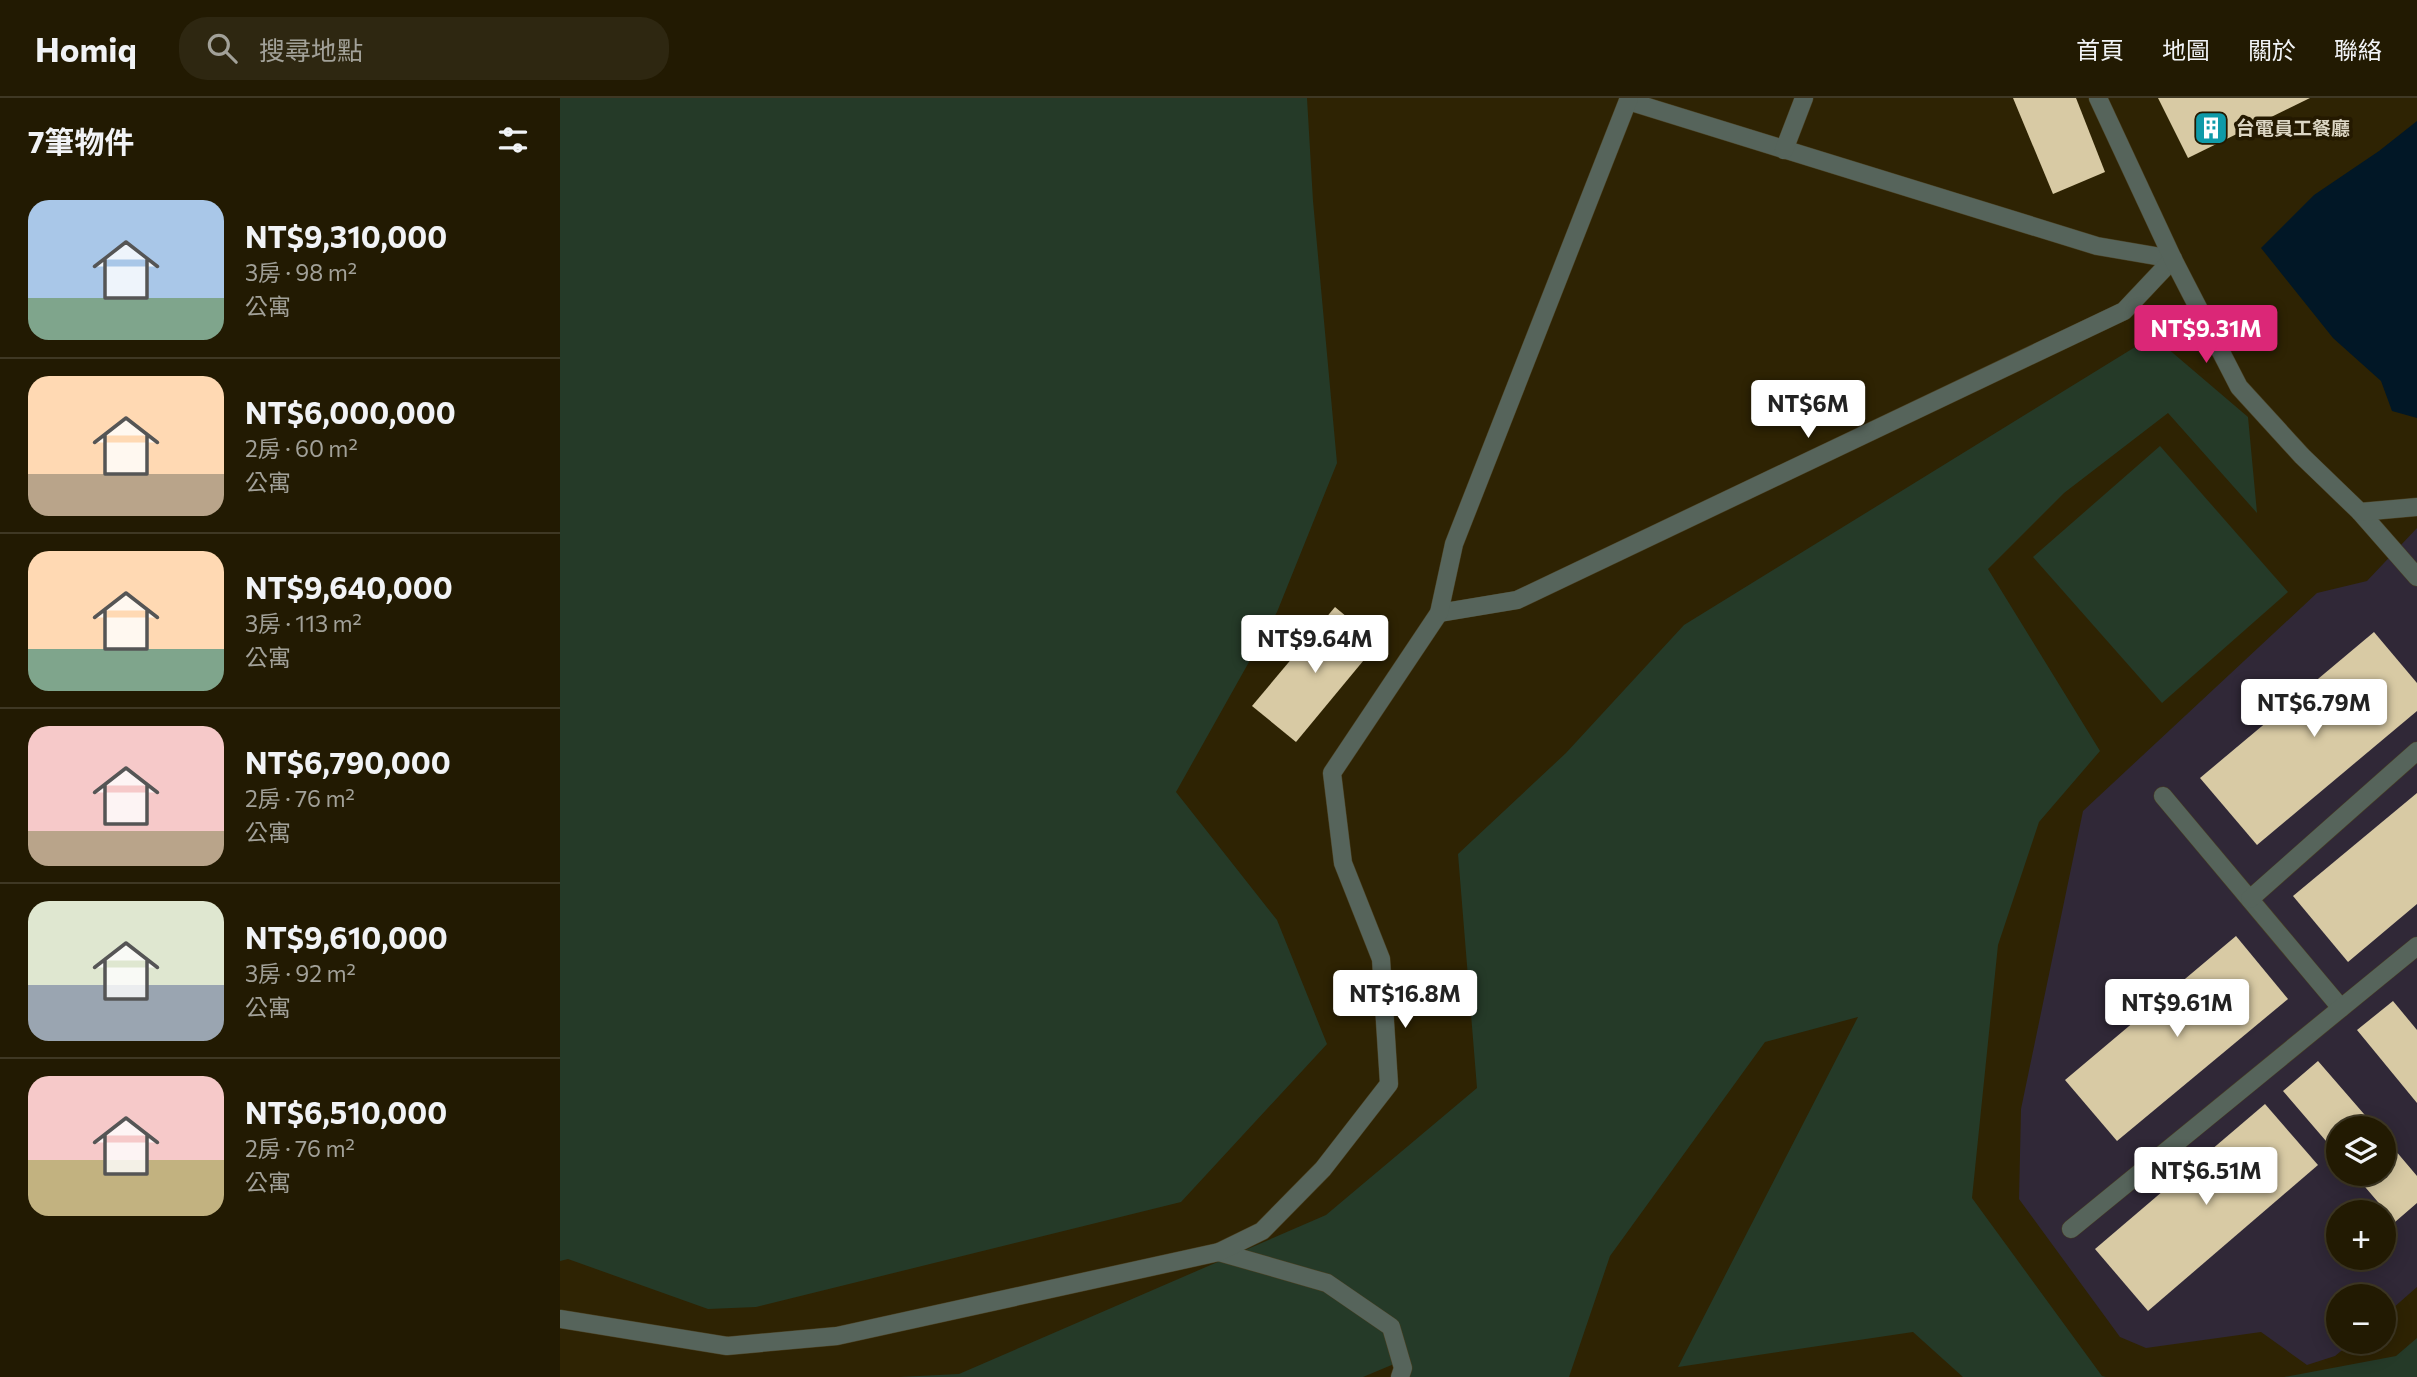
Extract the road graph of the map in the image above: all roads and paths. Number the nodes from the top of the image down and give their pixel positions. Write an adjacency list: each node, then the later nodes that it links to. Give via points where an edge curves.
1 (1804, 98): 4 (street)
2 (2098, 98): 5 (street)
3 (1625, 99): 4 (street); 9 (street, via 1454,544)
4 (1784, 150): 5 (street, via 2097,246)
5 (2173, 259): 7 (street, via 2239,387); 9 (street, via 2124,311 1517,600)
6 (2417, 507): 7 (street)
7 (2360, 512): 8 (street)
8 (2417, 577)
9 (1439, 613): 16 (street, via 1332,773 1343,863 1381,959 1390,1084 1323,1169 1262,1231)
10 (2417, 751): 12 (street)
11 (2163, 796): 12 (street)
12 (2250, 899): 14 (street)
13 (2417, 946): 14 (street)
14 (2342, 1008): 15 (street)
15 (2071, 1229)
16 (1219, 1252): 17 (street, via 837,1336 727,1346); 18 (street, via 1327,1283 1391,1327 1403,1368)
17 (560, 1319)
18 (1400, 1377)

